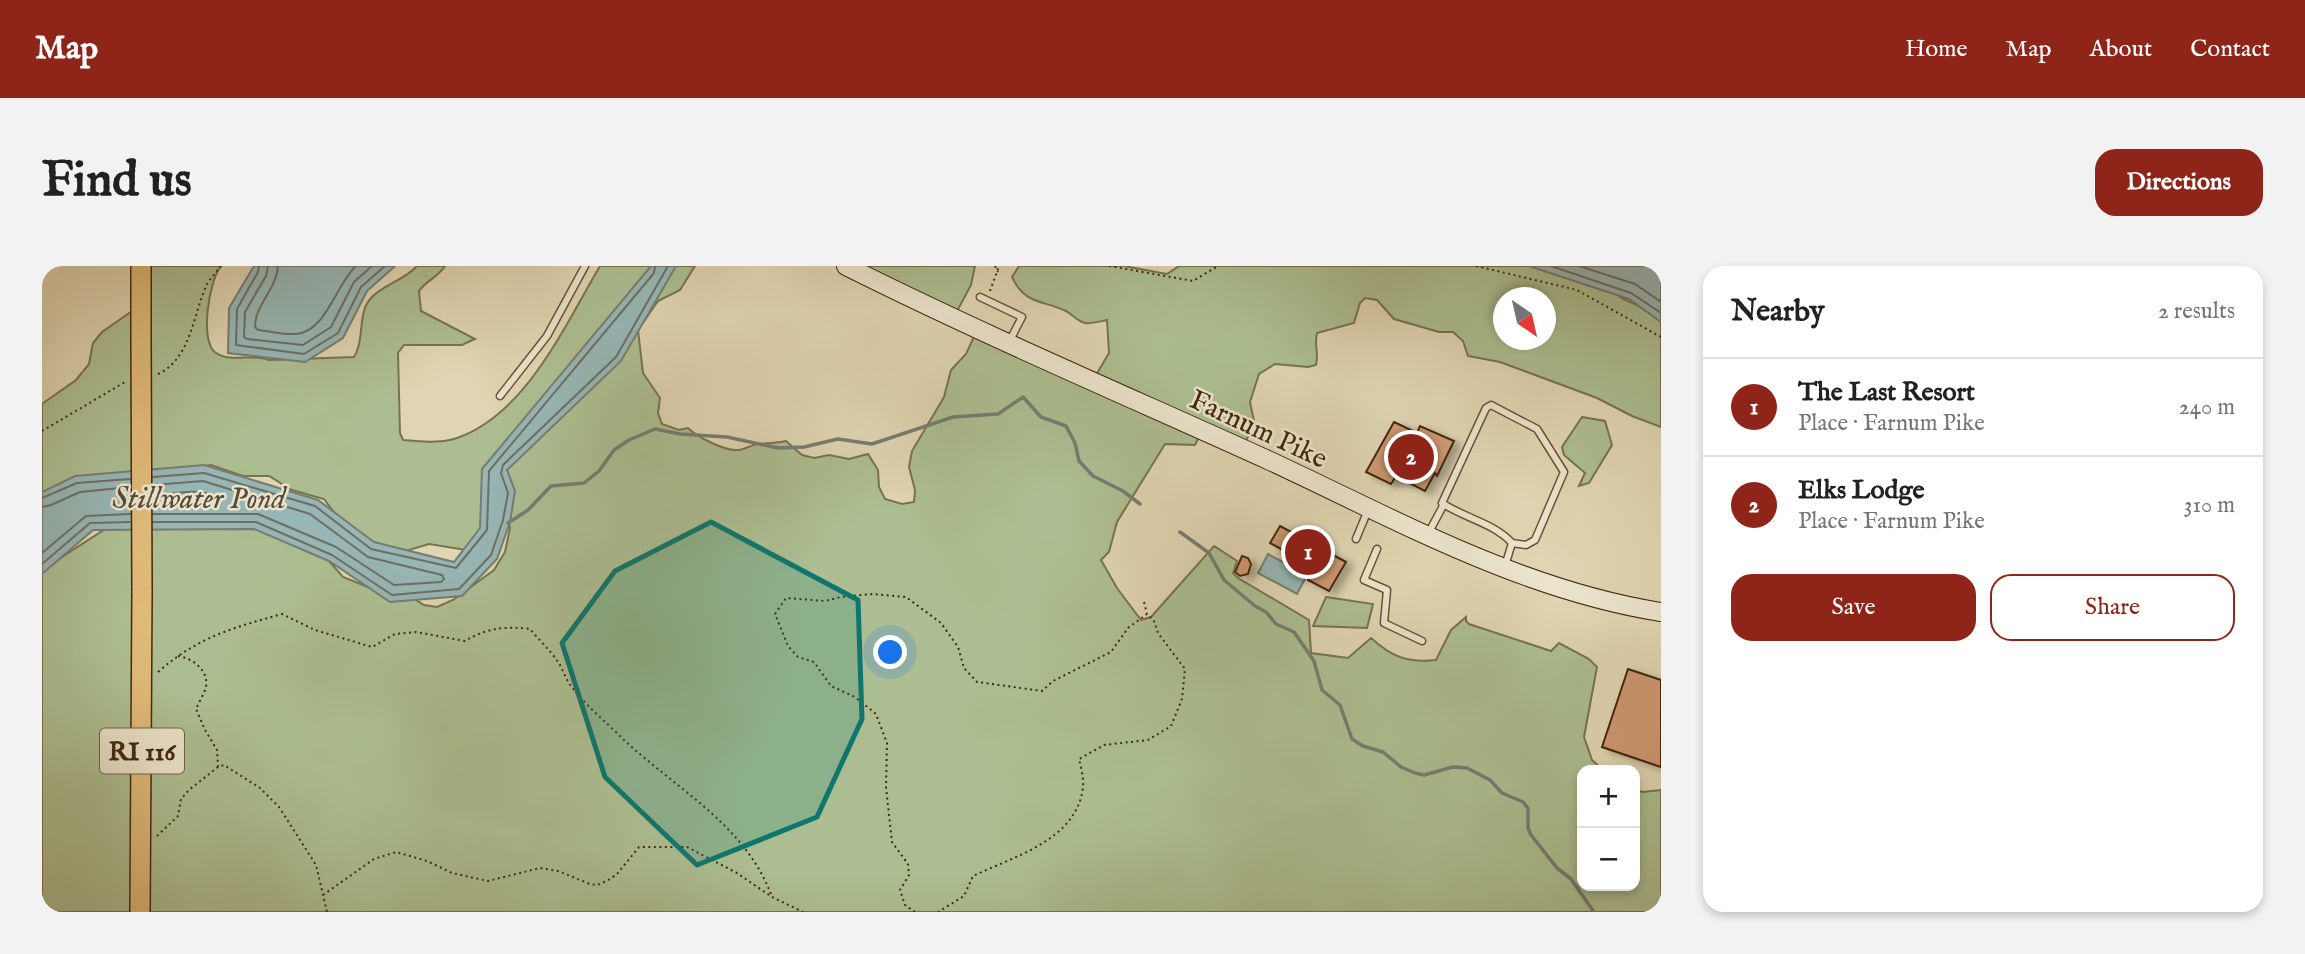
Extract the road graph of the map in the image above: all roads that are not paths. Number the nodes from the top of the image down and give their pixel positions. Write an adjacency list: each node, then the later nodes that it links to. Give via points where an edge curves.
1 (141, 266): 16 (main road, RI 116, bridge)
2 (585, 266): 6 (lane, via 547,336)
3 (846, 266): 5 (main road, Farnum Pike)
4 (983, 298): 5 (lane, via 1022,317)
5 (1008, 343): 8 (main road, Farnum Pike)
6 (500, 396)
7 (1444, 504): 9 (lane); 11 (lane, via 1503,533); 11 (lane, via 1486,408 1491,405 1537,429 1564,472 1535,540 1526,545)
8 (1368, 509): 9 (main road, Farnum Pike); 10 (lane)
9 (1427, 535): 13 (main road, Farnum Pike)
10 (1356, 539)
11 (1512, 543): 13 (lane)
12 (1377, 549): 15 (lane, via 1364,580 1387,590 1384,623)
13 (1504, 567): 14 (main road, Farnum Pike, via 1567,590)
14 (1661, 612)
15 (1422, 641)
16 (140, 912)

